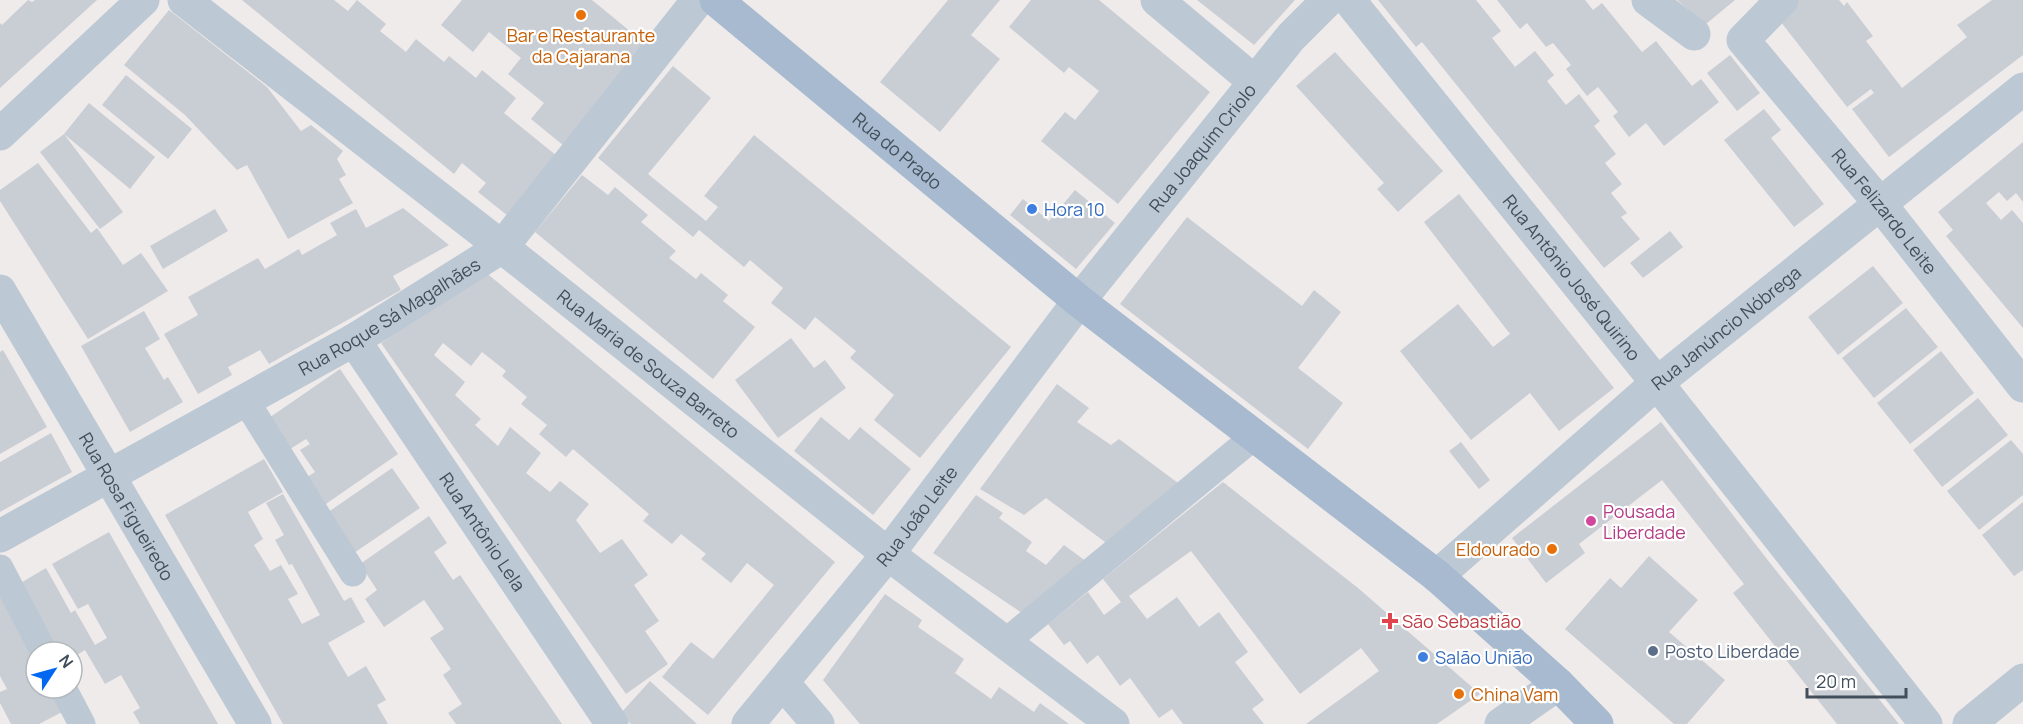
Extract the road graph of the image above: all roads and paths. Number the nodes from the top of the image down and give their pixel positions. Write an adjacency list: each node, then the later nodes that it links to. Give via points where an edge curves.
1 (143, 0): 13 (street)
2 (184, 0): 15 (street, Rua Maria de Souza Barreto)
3 (698, 0): 15 (street, Rua Roque Sá Magalhães)
4 (1157, 0): 11 (street)
5 (1328, 0): 11 (street, Rua Joaquim Criolo, via 1291,37)
6 (1349, 0): 19 (street, Rua Antônio José Quirino)
7 (1648, 0): 10 (street)
8 (1782, 0): 14 (street, Rua Felizardo Leite, via 1743,40)
9 (728, 4): 17 (main road, Rua do Prado)
10 (1694, 34)
11 (1255, 82): 17 (street, Rua Joaquim Criolo)
12 (2023, 89): 14 (street, Rua Janúncio Nóbrega)
13 (0, 134)
14 (1881, 205): 19 (street, Rua Janúncio Nóbrega); 20 (street, Rua Felizardo Leite)
15 (502, 247): 18 (street, Rua Roque Sá Magalhães); 25 (street, Rua Maria de Souza Barreto)
16 (0, 291): 23 (street, Rua Rosa Figueiredo)
17 (1079, 301): 22 (main road, Rua do Prado); 25 (street, Rua João Leite)
18 (354, 340): 21 (street, Rua Roque Sá Magalhães); 37 (street, Rua Antônio Lela)
19 (1657, 383): 28 (street, Rua Janúncio Nóbrega); 44 (street, Rua Antônio José Quirino)
20 (2023, 386)
21 (246, 400): 23 (street, Rua Roque Sá Magalhães); 27 (street)
22 (1256, 435): 28 (main road, Rua do Prado); 30 (street)
23 (110, 475): 24 (street, Rua Roque Sá Magalhães); 36 (street, Rua Rosa Figueiredo)
24 (0, 536)
25 (888, 554): 30 (street, Rua Maria de Souza Barreto); 32 (street, Rua João Leite)
26 (0, 568): 29 (street)
27 (353, 573)
28 (1437, 576): 33 (main road, Rua do Prado)
29 (38, 640)
30 (1003, 644): 40 (street, Rua Maria de Souza Barreto)
31 (2023, 680): 45 (street)
32 (783, 683): 38 (street, Rua João Leite); 39 (street)
33 (1558, 684): 41 (street); 42 (main road); 43 (main road)
34 (69, 700): 35 (street)
35 (82, 724)
36 (255, 724)
37 (612, 724)
38 (748, 724)
39 (818, 724)
40 (1113, 724)
41 (1502, 724)
42 (1597, 724)
43 (1622, 724)
44 (1926, 724)
45 (1969, 724)

